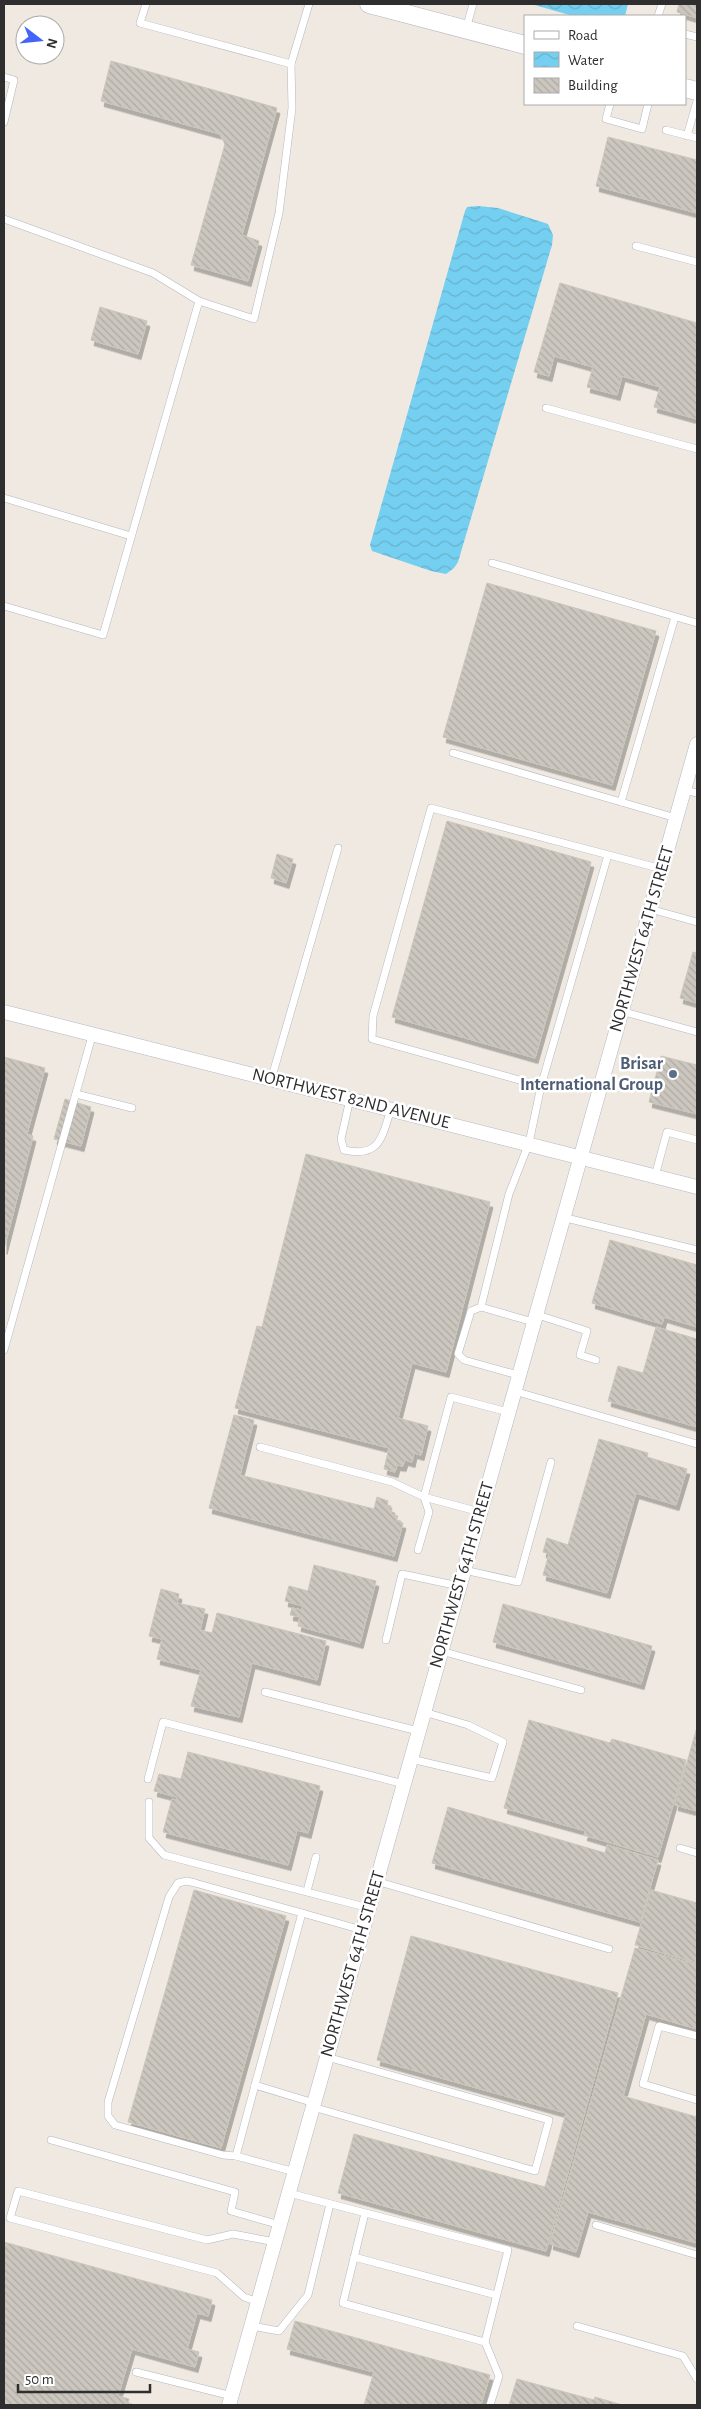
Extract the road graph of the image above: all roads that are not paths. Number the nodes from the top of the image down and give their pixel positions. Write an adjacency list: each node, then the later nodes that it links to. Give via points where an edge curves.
1 (146, 4): 8 (lane, via 140,23)
2 (309, 4): 8 (lane)
3 (369, 4): 5 (street)
4 (473, 4): 6 (lane)
5 (392, 7): 6 (street)
6 (466, 29): 7 (street)
7 (524, 45)
8 (291, 64): 20 (lane, via 292,108 279,213 254,319)
9 (4, 77): 13 (lane, via 14,80)
10 (697, 101): 15 (lane)
11 (610, 105): 12 (lane, via 606,119 642,129)
12 (648, 105)
13 (4, 122)
14 (666, 130): 15 (lane)
15 (687, 136): 16 (lane)
16 (697, 138)
17 (4, 219): 20 (lane, via 154,273)
18 (636, 246): 19 (lane)
19 (697, 262)
20 (199, 301): 24 (lane)
21 (546, 408): 22 (lane)
22 (697, 449)
23 (4, 498): 24 (lane)
24 (131, 536): 26 (lane, via 103,635)
25 (492, 563): 27 (lane)
26 (4, 606)
27 (675, 617): 28 (lane); 32 (lane)
28 (697, 623)
29 (697, 744): 31 (street, NORTHWEST 64TH STREET)
30 (453, 752): 32 (lane)
31 (691, 792): 33 (street, NORTHWEST 64TH STREET)
32 (621, 802): 33 (lane)
33 (676, 818): 36 (street, NORTHWEST 64TH STREET)
34 (338, 848): 43 (lane)
35 (608, 855): 36 (lane); 44 (lane); 44 (lane, via 431,808 373,1016 372,1039)
36 (662, 869): 37 (street, NORTHWEST 64TH STREET)
37 (650, 908): 38 (lane); 39 (street, NORTHWEST 64TH STREET)
38 (697, 922)
39 (621, 1011): 41 (lane); 51 (street, NORTHWEST 64TH STREET)
40 (4, 1012): 42 (street, NORTHWEST 82ND AVENUE)
41 (697, 1032)
42 (92, 1036): 43 (street, NORTHWEST 82ND AVENUE); 45 (lane)
43 (271, 1080): 46 (street, NORTHWEST 82ND AVENUE)
44 (540, 1086): 50 (lane)
45 (76, 1094): 47 (lane); 58 (lane)
46 (350, 1099): 48 (street, NORTHWEST 82ND AVENUE); 48 (lane, via 341,1139 344,1150 370,1150 380,1143)
47 (132, 1108)
48 (391, 1109): 50 (street, NORTHWEST 82ND AVENUE)
49 (697, 1140): 52 (lane, via 667,1132)
50 (529, 1143): 51 (street, NORTHWEST 82ND AVENUE); 56 (lane, via 509,1194)
51 (580, 1156): 52 (street, NORTHWEST 82ND AVENUE); 54 (street, NORTHWEST 64TH STREET)
52 (655, 1176): 53 (street, NORTHWEST 82ND AVENUE)
53 (697, 1187)
54 (562, 1217): 55 (lane); 57 (street, NORTHWEST 64TH STREET)
55 (697, 1250)
56 (481, 1307): 57 (lane); 60 (lane, via 471,1311 458,1354 464,1360)
57 (534, 1318): 59 (lane, via 587,1331 580,1355); 60 (street, NORTHWEST 64TH STREET)
58 (4, 1350)
59 (596, 1360)
60 (518, 1375): 61 (street, NORTHWEST 64TH STREET)
61 (514, 1391): 62 (street, NORTHWEST 64TH STREET); 63 (lane)
62 (508, 1412): 66 (lane, via 451,1397); 67 (street, NORTHWEST 64TH STREET)
63 (697, 1444)
64 (260, 1447): 66 (lane, via 392,1482)
65 (551, 1462): 69 (lane, via 518,1582)
66 (424, 1497): 67 (lane); 68 (lane, via 429,1512)
67 (480, 1512): 69 (street, NORTHWEST 64TH STREET)
68 (418, 1550)
69 (464, 1570): 70 (street, NORTHWEST 64TH STREET)
70 (459, 1586): 71 (lane, via 402,1574); 72 (street, NORTHWEST 64TH STREET)
71 (386, 1640)
72 (441, 1651): 73 (lane); 75 (street, NORTHWEST 64TH STREET)
73 (581, 1690)
74 (264, 1692): 76 (lane)
75 (424, 1712): 76 (street, NORTHWEST 64TH STREET); 77 (lane, via 468,1725 503,1742 492,1778)
76 (418, 1731): 77 (street, NORTHWEST 64TH STREET)
77 (411, 1759): 79 (street, NORTHWEST 64TH STREET)
78 (148, 1779): 79 (lane, via 163,1722)
79 (404, 1784): 84 (street, NORTHWEST 64TH STREET)
80 (149, 1802): 85 (lane, via 149,1838 164,1855)
81 (680, 1848): 82 (lane)
82 (697, 1853)
83 (316, 1857): 85 (lane)
84 (376, 1881): 86 (street, NORTHWEST 64TH STREET); 89 (lane)
85 (307, 1891): 86 (lane)
86 (369, 1908): 88 (street, NORTHWEST 64TH STREET)
87 (302, 1913): 88 (lane); 92 (lane); 96 (lane, via 188,1881 178,1883 169,1897 108,2102 108,2116 115,2124)
88 (362, 1930): 91 (street, NORTHWEST 64TH STREET)
89 (609, 1949)
90 (697, 2036): 93 (lane, via 659,2026 643,2084)
91 (327, 2057): 94 (street, NORTHWEST 64TH STREET); 94 (lane, via 549,2120 547,2129 535,2171)
92 (255, 2085): 94 (lane); 96 (lane)
93 (697, 2100)
94 (314, 2105): 97 (street, NORTHWEST 64TH STREET)
95 (51, 2140): 101 (lane, via 235,2192 232,2211)
96 (236, 2156): 97 (lane)
97 (295, 2172): 98 (street, NORTHWEST 64TH STREET)
98 (289, 2192): 99 (lane); 101 (street, NORTHWEST 64TH STREET)
99 (330, 2204): 100 (lane); 108 (lane, via 308,2295 279,2331)
100 (365, 2213): 105 (lane); 106 (lane, via 508,2250)
101 (280, 2225): 103 (street, NORTHWEST 64TH STREET)
102 (596, 2225): 104 (lane)
103 (275, 2242): 107 (street, NORTHWEST 64TH STREET); 107 (lane, via 233,2234 207,2240 18,2192 10,2218 217,2273 244,2297)
104 (697, 2255)
105 (354, 2257): 106 (lane); 110 (lane, via 343,2303)
106 (496, 2295): 110 (lane)
107 (258, 2302): 108 (street, NORTHWEST 64TH STREET)
108 (252, 2326): 113 (street, NORTHWEST 64TH STREET)
109 (576, 2326): 112 (lane, via 683,2356)
110 (485, 2342): 114 (lane, via 498,2376)
111 (136, 2372): 113 (lane)
112 (697, 2378)
113 (231, 2401)
114 (490, 2405)

